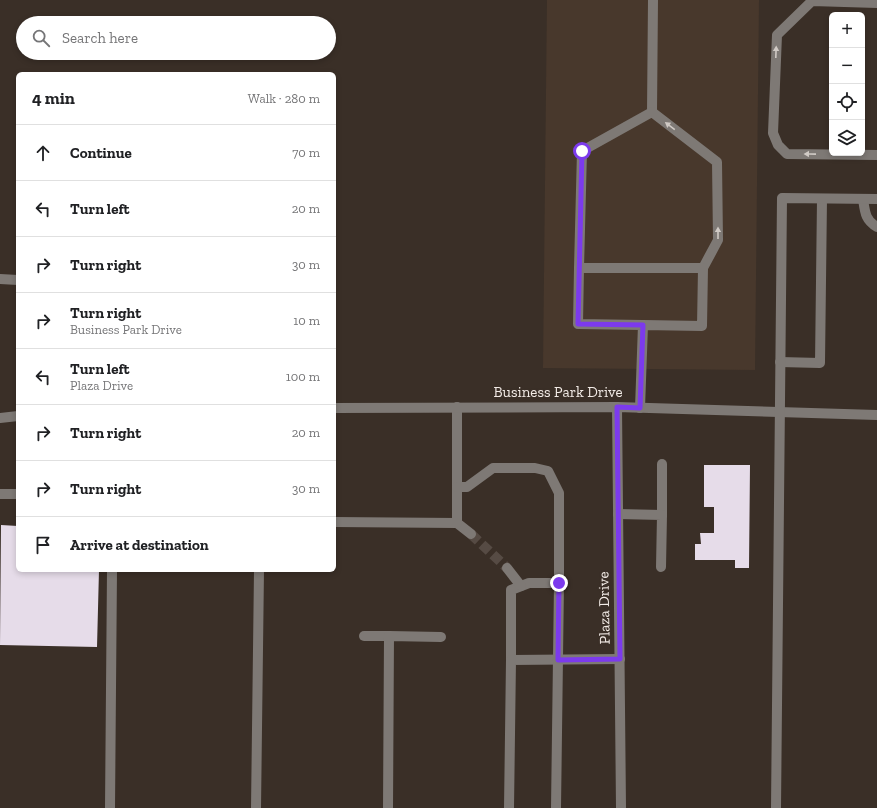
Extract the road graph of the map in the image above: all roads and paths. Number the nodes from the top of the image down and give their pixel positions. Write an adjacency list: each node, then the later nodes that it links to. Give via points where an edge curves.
1 (652, 0): 3 (street)
2 (877, 3): 4 (street, one-way to 2, via 786,154 778,145 773,133 777,35 812,1)
3 (652, 112): 9 (street, via 582,151); 10 (street, one-way to 3, via 718,240 718,162)
4 (877, 155)
5 (822, 199): 6 (street); 14 (street, via 782,198); 14 (street, via 820,363)
6 (863, 199): 7 (street); 8 (street, via 866,217)
7 (877, 199)
8 (877, 227)
9 (579, 268): 10 (street); 13 (street, via 578,324)
10 (703, 268): 13 (street, via 702,326)
11 (0, 279): 12 (street)
12 (16, 280)
13 (643, 325): 18 (street)
14 (780, 362): 19 (street)
15 (617, 407): 17 (street, Business Park Drive); 18 (street, Business Park Drive); 27 (street, Plaza Drive)
16 (336, 408): 17 (street, Business Park Drive)
17 (457, 408): 24 (street)
18 (640, 408): 19 (street, Business Park Drive)
19 (780, 412): 20 (street, Business Park Drive); 50 (street)
20 (877, 415)
21 (16, 416): 22 (street)
22 (0, 418)
23 (662, 464): 28 (street)
24 (457, 487): 30 (street); 36 (street, via 467,487 493,468 535,468 548,471 559,493)
25 (0, 494): 26 (street)
26 (16, 494)
27 (618, 514): 28 (street); 41 (street, Plaza Drive)
28 (662, 515): 32 (street)
29 (336, 522): 30 (street)
30 (457, 523): 31 (street)
31 (471, 534)
32 (661, 567)
33 (508, 568): 37 (street)
34 (112, 572): 44 (street)
35 (259, 572): 45 (street)
36 (559, 583): 37 (street, via 529,583); 43 (street)
37 (521, 586): 42 (street, via 511,590)
38 (364, 636): 39 (street)
39 (389, 636): 40 (street); 46 (street)
40 (441, 637)
41 (620, 659): 43 (street); 49 (street, Plaza Drive)
42 (511, 660): 43 (street); 47 (street)
43 (558, 660): 48 (street)
44 (110, 808)
45 (256, 808)
46 (388, 808)
47 (509, 808)
48 (556, 808)
49 (621, 808)
50 (776, 808)

